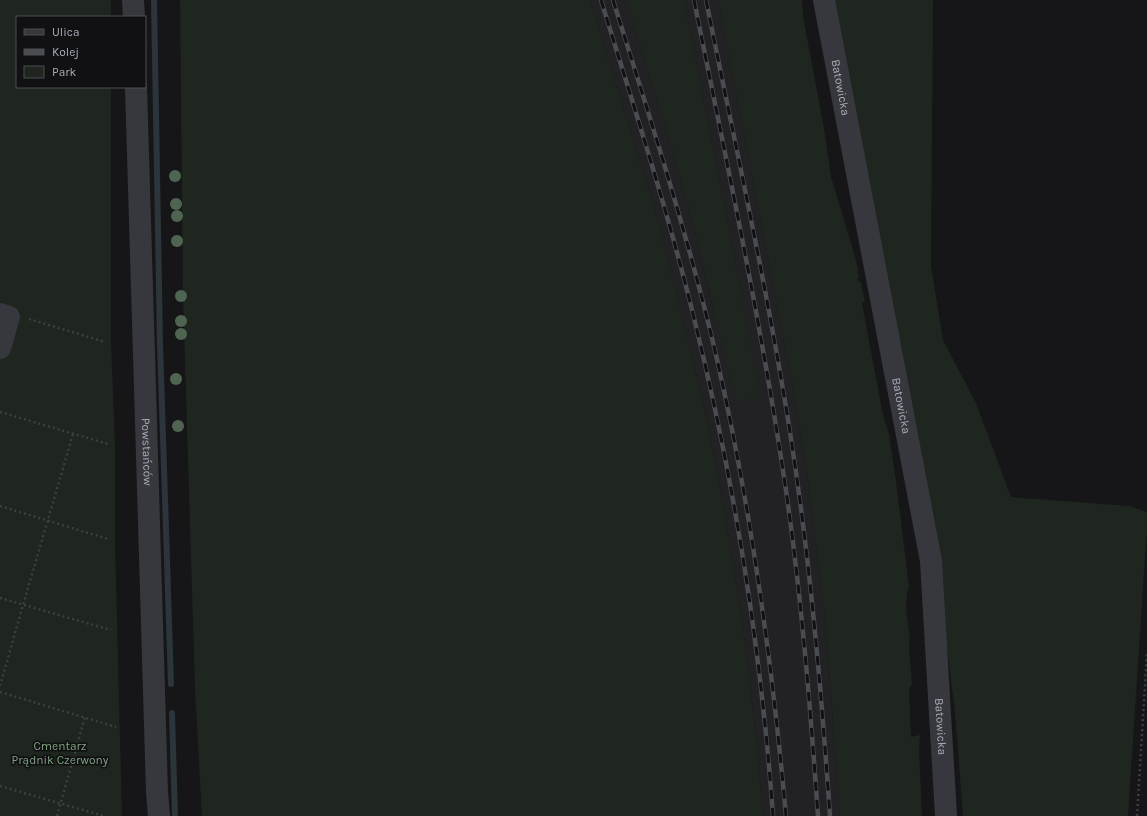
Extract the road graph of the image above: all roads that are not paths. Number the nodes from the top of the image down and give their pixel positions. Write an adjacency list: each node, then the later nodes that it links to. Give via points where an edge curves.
1 (134, 0): 3 (street)
2 (824, 0): 8 (street, Batowicka, via 931,561)
3 (134, 16)
4 (136, 88): 7 (street, Powstańców)
5 (5, 316): 6 (street)
6 (0, 348)
7 (159, 816)
8 (946, 816)

